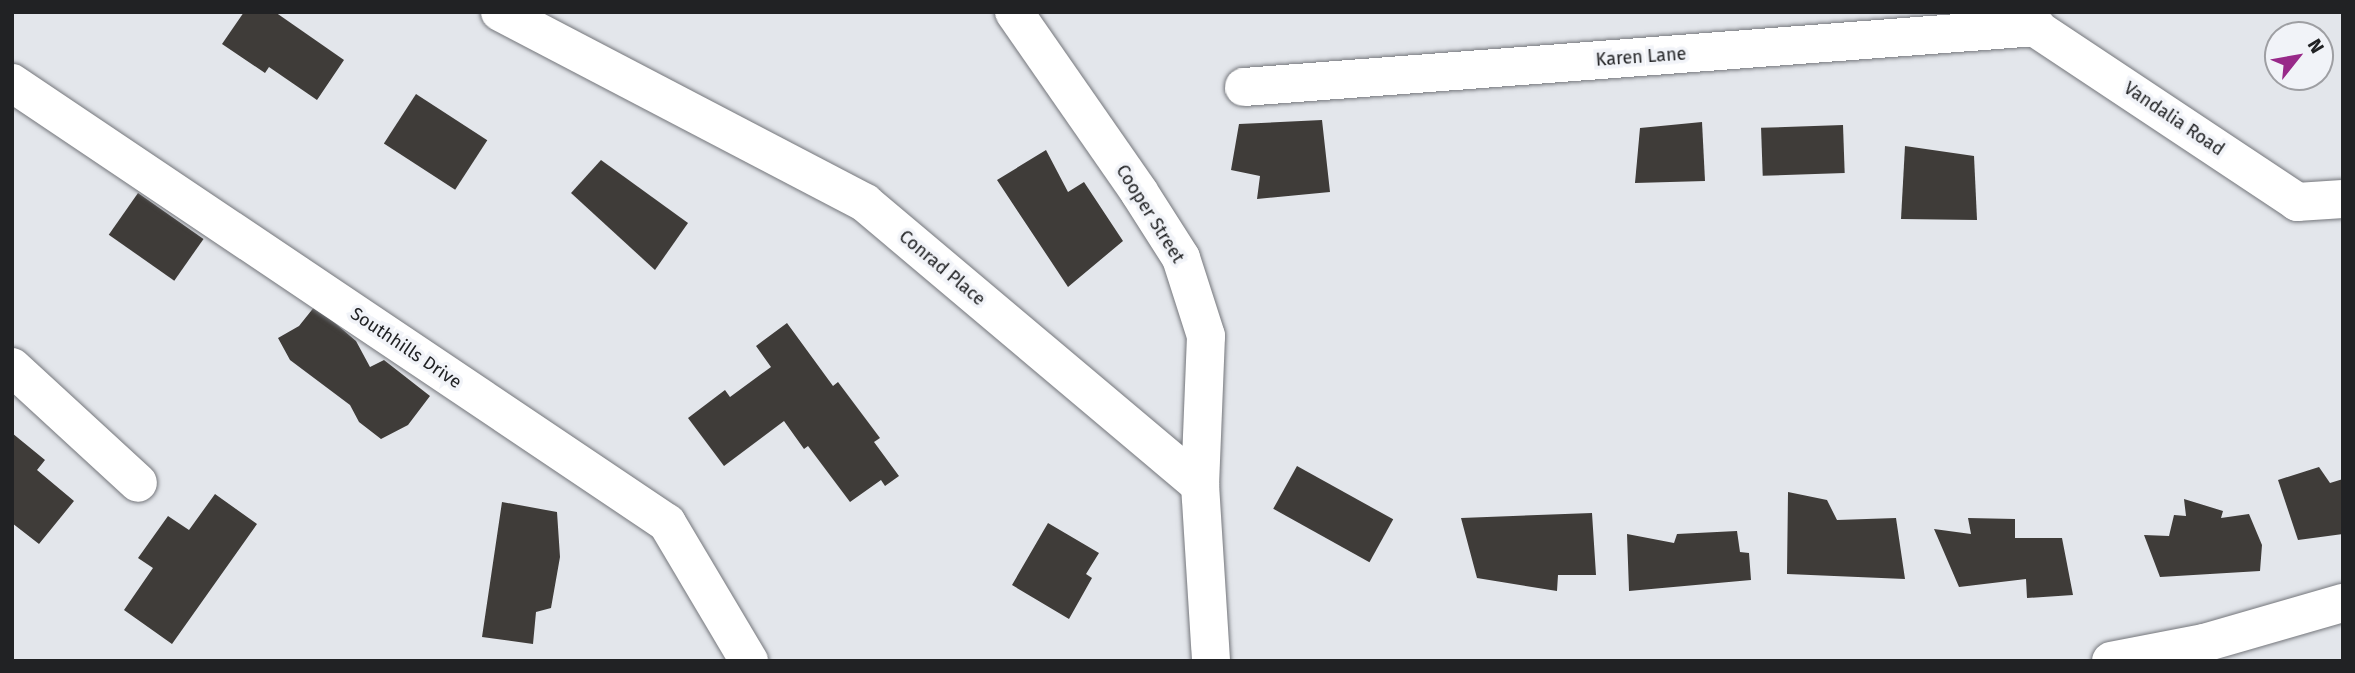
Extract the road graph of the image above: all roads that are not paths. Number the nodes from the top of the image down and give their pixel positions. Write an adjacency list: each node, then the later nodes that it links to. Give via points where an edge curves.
1 (500, 12): 9 (street, Conrad Place, via 865,203)
2 (1014, 12): 9 (street, Cooper Street, via 1181,258 1206,337)
3 (2024, 20): 5 (street, Karen Lane); 6 (street, Vandalia Road, via 2297,202)
4 (12, 83): 11 (street, Southhills Drive, via 667,523)
5 (1244, 87)
6 (2343, 199)
7 (12, 368): 8 (street)
8 (138, 483)
9 (1200, 485): 12 (street)
10 (2343, 603): 13 (street, via 2204,643)
11 (749, 661)
12 (1211, 661)
13 (2111, 661)

